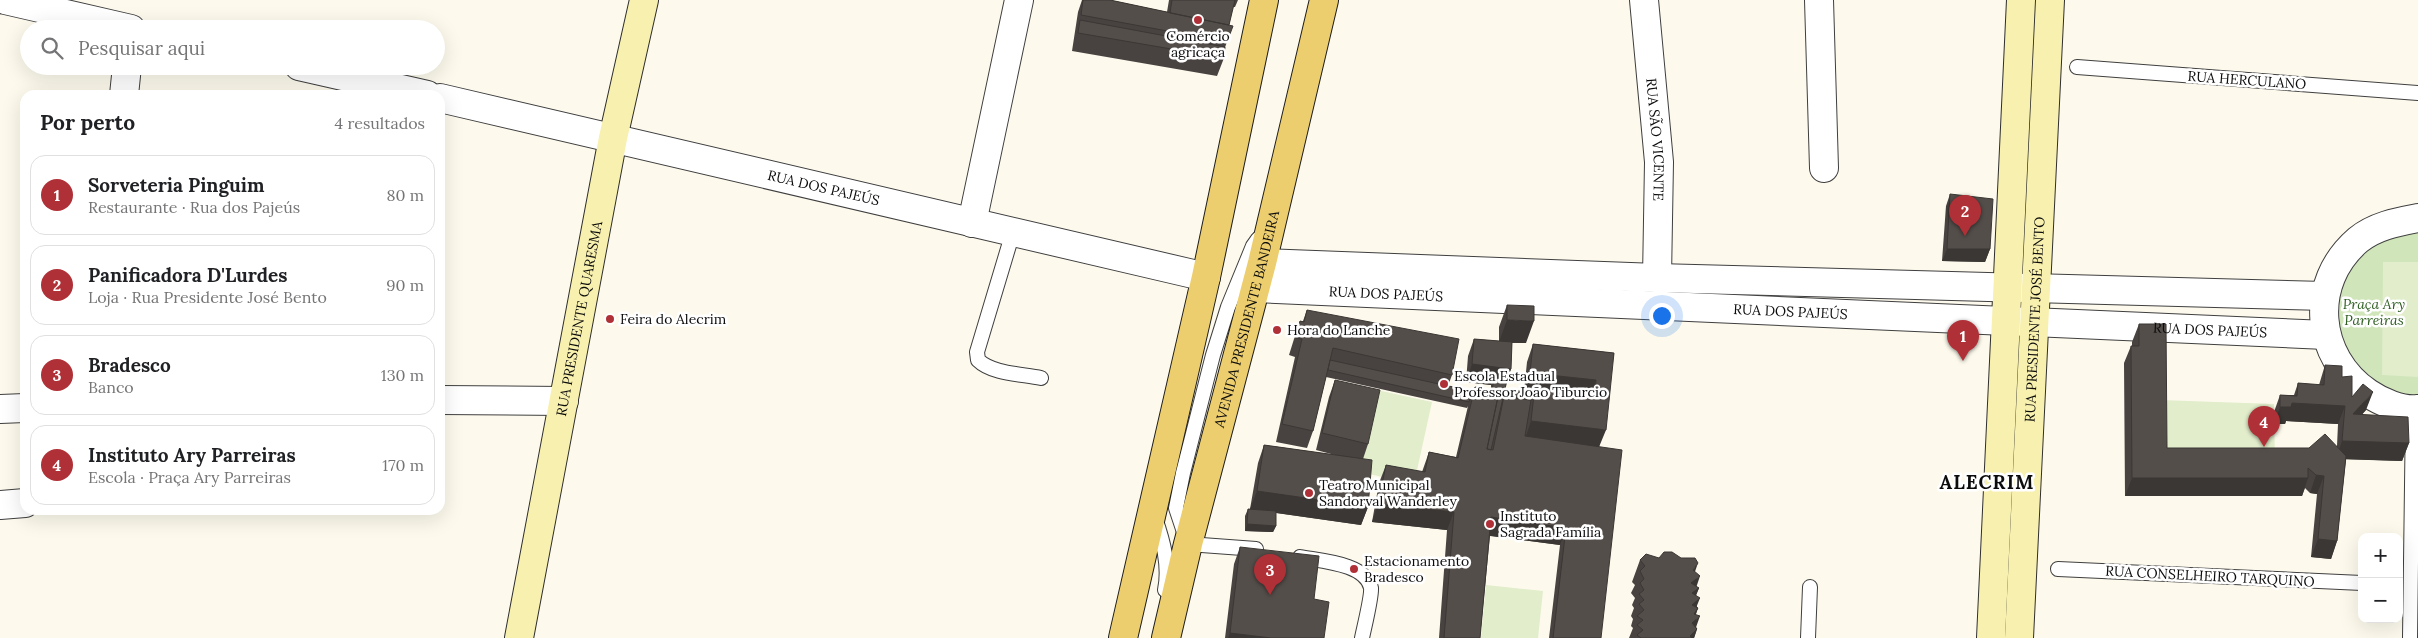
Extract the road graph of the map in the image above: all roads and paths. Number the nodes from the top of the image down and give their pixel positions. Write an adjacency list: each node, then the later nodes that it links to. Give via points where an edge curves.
1 (5, 0): 10 (street)
2 (644, 0): 20 (street, RUA PRESIDENTE QUARESMA)
3 (1019, 0): 24 (street)
4 (1264, 0): 27 (main road)
5 (1324, 0): 23 (main road, AVENIDA PRESIDENTE BANDEIRA)
6 (1644, 0): 28 (street, RUA SÃO VICENTE, via 1659,162)
7 (1819, 0): 21 (street)
8 (2021, 0): 16 (street, RUA PRESIDENTE JOSÉ BENTO)
9 (2050, 0): 17 (street, RUA PRESIDENTE JOSÉ BENTO)
10 (92, 20)
11 (2077, 68): 18 (lane, RUA HERCULANO)
12 (126, 75): 15 (street)
13 (329, 75): 14 (street)
14 (376, 89)
15 (125, 90)
16 (2017, 90): 17 (street); 29 (street, RUA PRESIDENTE JOSÉ BENTO)
17 (2046, 91): 30 (street, RUA PRESIDENTE JOSÉ BENTO)
18 (2418, 93)
19 (445, 99): 20 (street, RUA DOS PAJEÚS)
20 (613, 138): 24 (street, RUA DOS PAJEÚS); 37 (street, RUA PRESIDENTE QUARESMA)
21 (1824, 168)
22 (2418, 218): 31 (street, via 2387,224 2358,240 2337,265)
23 (1272, 220): 26 (main road, AVENIDA PRESIDENTE BANDEIRA); 44 (lane, via 1253,246 1228,307 1204,389 1176,508)
24 (972, 223): 25 (street, RUA DOS PAJEÚS)
25 (1013, 232): 27 (street, RUA DOS PAJEÚS); 35 (lane, via 978,360 983,366)
26 (1259, 275): 28 (street, RUA DOS PAJEÚS); 32 (street, RUA DOS PAJEÚS); 44 (main road, AVENIDA PRESIDENTE BANDEIRA)
27 (1206, 277): 43 (main road)
28 (1658, 278): 29 (street, RUA DOS PAJEÚS)
29 (2008, 288): 30 (street, RUA DOS PAJEÚS); 32 (street, RUA PRESIDENTE JOSÉ BENTO)
30 (2037, 289): 31 (street, RUA DOS PAJEÚS); 33 (street, RUA PRESIDENTE JOSÉ BENTO)
31 (2325, 296): 34 (street)
32 (2007, 321): 33 (street, RUA DOS PAJEÚS); 47 (street, RUA PRESIDENTE JOSÉ BENTO)
33 (2035, 323): 34 (street, RUA DOS PAJEÚS); 49 (street, RUA PRESIDENTE JOSÉ BENTO)
34 (2326, 335): 40 (street, via 2333,355 2352,383 2381,402)
35 (1042, 378)
36 (445, 400): 37 (street)
37 (564, 401): 51 (street, RUA PRESIDENTE QUARESMA)
38 (20, 408): 39 (street)
39 (0, 409)
40 (2416, 410): 48 (lane)
41 (20, 504): 42 (street)
42 (0, 505)
43 (1152, 511): 52 (main road); 53 (lane, via 1163,541 1168,578)
44 (1188, 544): 54 (main road, AVENIDA PRESIDENTE BANDEIRA); 55 (lane, via 1278,553 1347,566 1364,574 1371,588)
45 (2058, 569): 46 (lane, RUA CONSELHEIRO TARQUINO)
46 (2358, 583)
47 (1994, 585): 49 (street); 57 (street, RUA PRESIDENTE JOSÉ BENTO)
48 (2410, 585): 59 (lane)
49 (2021, 586): 58 (street, RUA PRESIDENTE JOSÉ BENTO)
50 (1810, 587): 56 (lane)
51 (518, 638)
52 (1123, 638)
53 (1154, 638)
54 (1166, 638)
55 (1362, 638)
56 (1808, 638)
57 (1991, 638)
58 (2018, 638)
59 (2410, 638)

